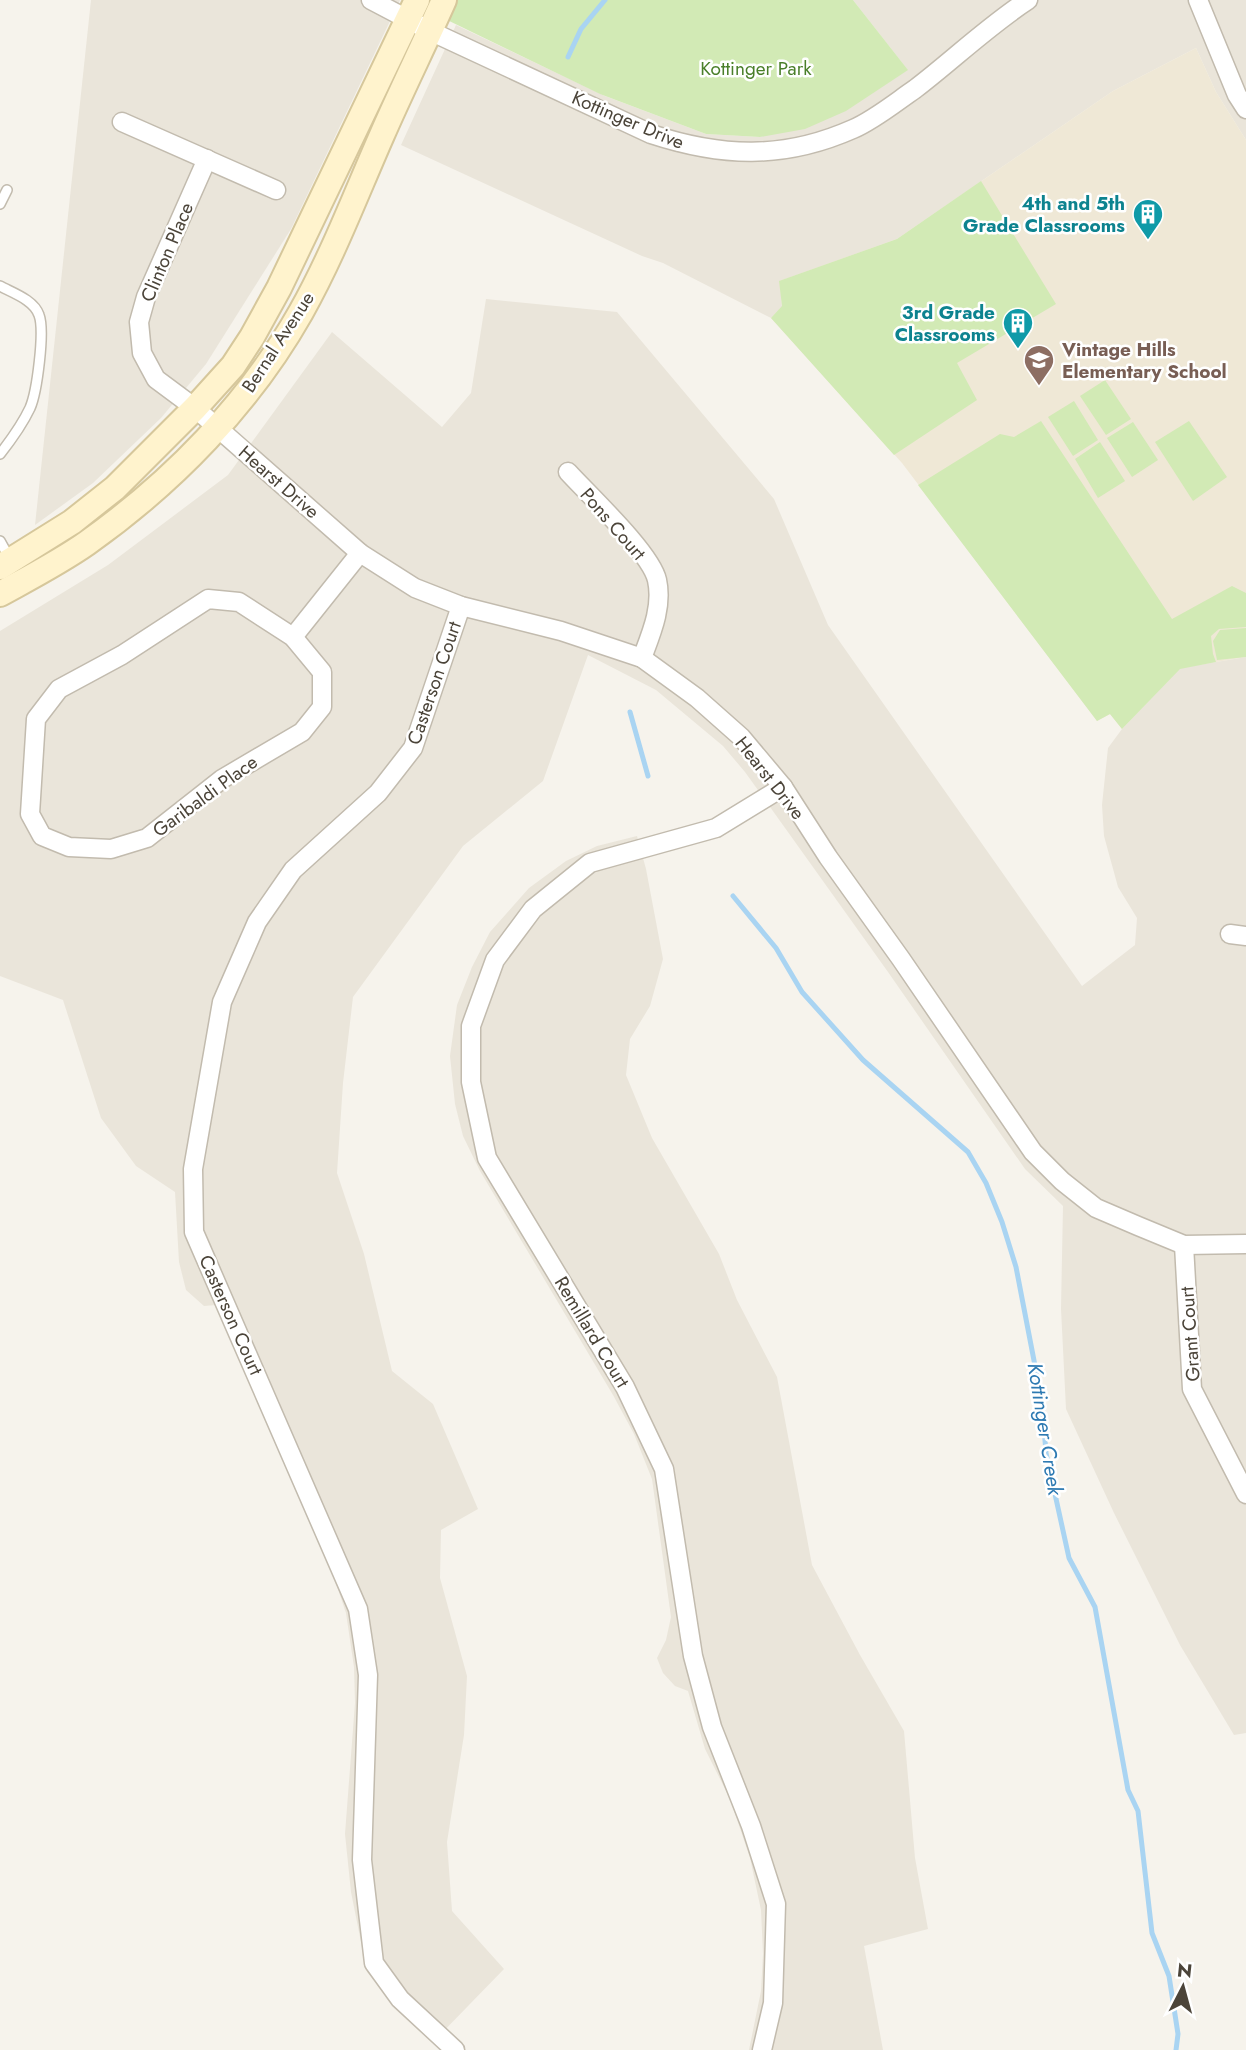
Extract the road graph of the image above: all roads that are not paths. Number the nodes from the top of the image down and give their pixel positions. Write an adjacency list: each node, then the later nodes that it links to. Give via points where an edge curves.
1 (371, 0): 5 (street, Kottinger Drive)
2 (444, 0): 6 (main road, Bernal Avenue)
3 (1028, 0): 6 (street, Kottinger Drive, via 914,89 854,129 806,146 759,153 687,146 651,134)
4 (1198, 0): 7 (street)
5 (412, 10): 6 (street, Kottinger Drive); 14 (main road, Bernal Avenue, via 259,325 233,366)
6 (430, 32): 15 (main road, Bernal Avenue, via 345,225 300,313 260,376)
7 (1246, 109)
8 (122, 122): 9 (street)
9 (207, 159): 11 (street); 14 (street, Clinton Place, via 139,322 142,353 156,379)
10 (7, 190): 12 (lane)
11 (276, 190)
12 (0, 204)
13 (0, 286): 16 (lane, via 31,303 39,315 41,343 31,406)
14 (195, 408): 15 (street, Hearst Drive); 19 (main road, Bernal Avenue, via 115,488)
15 (217, 428): 18 (street, Hearst Drive); 19 (main road, Bernal Avenue, via 173,472 96,536)
16 (0, 454)
17 (568, 472): 23 (street, Pons Court, via 636,544 657,579 657,617)
18 (360, 553): 21 (street, Hearst Drive, via 415,588); 22 (street)
19 (8, 563): 20 (main road, Bernal Avenue)
20 (0, 594)
21 (461, 606): 23 (street, Hearst Drive, via 561,631); 28 (street, Casterson Court, via 413,748 378,793 293,870 257,922 222,1002 193,1169 194,1232 358,1609 368,1675 362,1860 374,1963 400,1998)
22 (293, 637): 22 (street, Garibaldi Place, via 239,603 208,599 59,689 36,719 30,814 41,836 69,847 111,849 147,838 222,779 302,732 322,707 322,672)
23 (642, 658): 24 (street, Hearst Drive, via 741,737)
24 (783, 787): 26 (street, Hearst Drive, via 1033,1152 1097,1208); 29 (street, Remillard Court, via 716,828 590,863 533,909 495,960 471,1026 471,1082 488,1158 625,1387 664,1469 693,1656 712,1727 776,1903 773,2003)
25 (1246, 1244): 26 (street, Hearst Drive)
26 (1184, 1245): 27 (street, Grant Court, via 1192,1389)
27 (1246, 1494)
28 (455, 2050)
29 (762, 2050)

